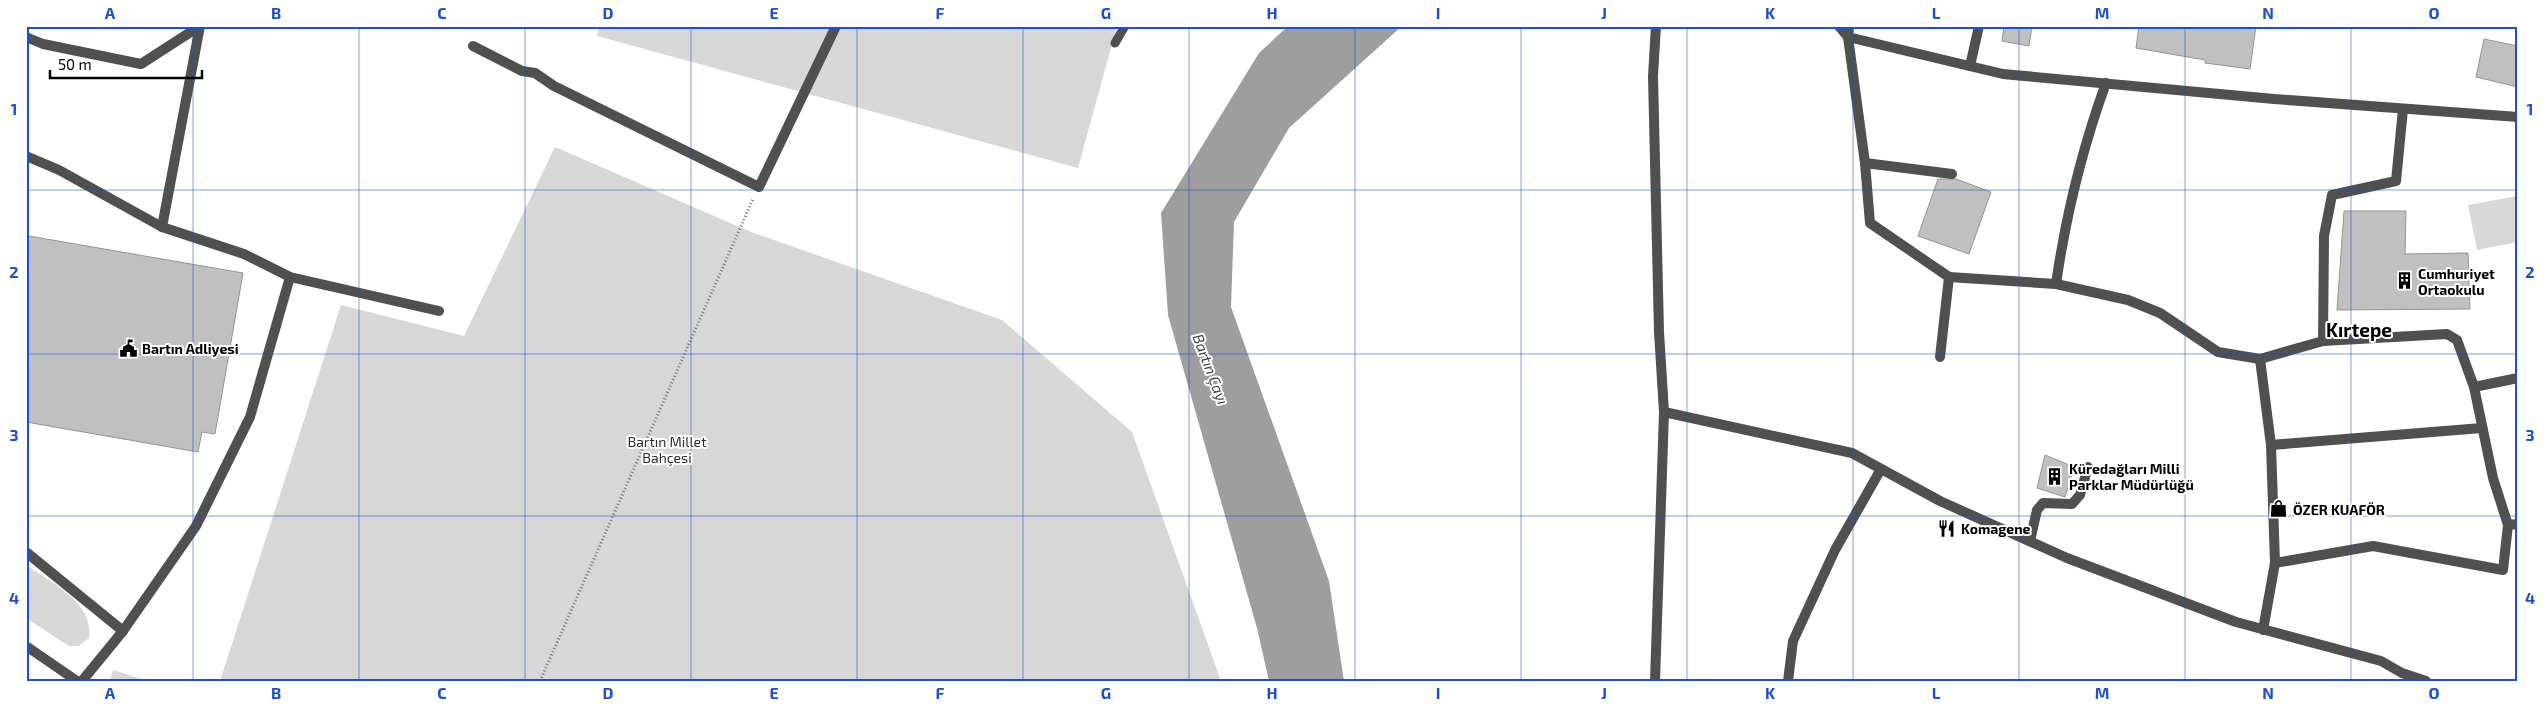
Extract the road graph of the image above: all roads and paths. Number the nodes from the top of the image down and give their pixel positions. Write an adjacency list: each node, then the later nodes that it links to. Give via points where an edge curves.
1 (200, 26): 8 (street, via 141,64 43,44); 19 (street)
2 (836, 26): 18 (street)
3 (1125, 26): 9 (lane)
4 (1656, 26): 29 (street, via 1654,95)
5 (1839, 26): 7 (street)
6 (1979, 26): 11 (street)
7 (1848, 31): 11 (street); 16 (street)
8 (26, 37)
9 (1115, 43)
10 (473, 46): 18 (street, via 522,71 535,73 554,86)
11 (1970, 66): 12 (street, via 2003,74)
12 (2106, 84): 13 (street); 22 (street, via 2080,163 2063,235)
13 (2403, 108): 14 (street); 24 (street, via 2396,181 2332,195 2324,236)
14 (2518, 117)
15 (26, 156): 19 (street, via 59,170)
16 (1866, 163): 17 (street); 21 (street, via 1870,223)
17 (1952, 174)
18 (758, 187): 44 (path)
19 (162, 227): 20 (street, via 244,254)
20 (290, 277): 23 (street); 39 (street, via 250,417 196,526)
21 (1949, 278): 22 (street); 25 (street)
22 (2056, 284): 26 (street, via 2128,300 2160,314 2218,352)
23 (439, 311)
24 (2322, 341): 26 (street); 28 (street, via 2448,334 2456,340)
25 (1940, 357)
26 (2260, 359): 31 (street)
27 (2518, 378): 28 (street)
28 (2474, 387): 30 (street)
29 (1664, 412): 33 (street, via 1852,453); 45 (street)
30 (2482, 428): 31 (street); 34 (street, via 2493,478)
31 (2271, 445): 37 (street)
32 (2088, 467): 35 (street, via 2080,495 2072,504 2043,503 2037,510)
33 (1882, 469): 35 (street, via 1940,501); 46 (street, via 1836,550 1793,641)
34 (2513, 525): 37 (street, via 2503,570 2373,546)
35 (2030, 541): 38 (street, via 2067,558)
36 (26, 552): 39 (street)
37 (2275, 563): 38 (street)
38 (2263, 630): 41 (street, via 2381,661)
39 (123, 631): 43 (street)
40 (26, 646): 42 (street)
41 (2400, 677): 47 (street)
42 (77, 681)
43 (82, 681)
44 (540, 681)
45 (1655, 681)
46 (1788, 681)
47 (2426, 681)

